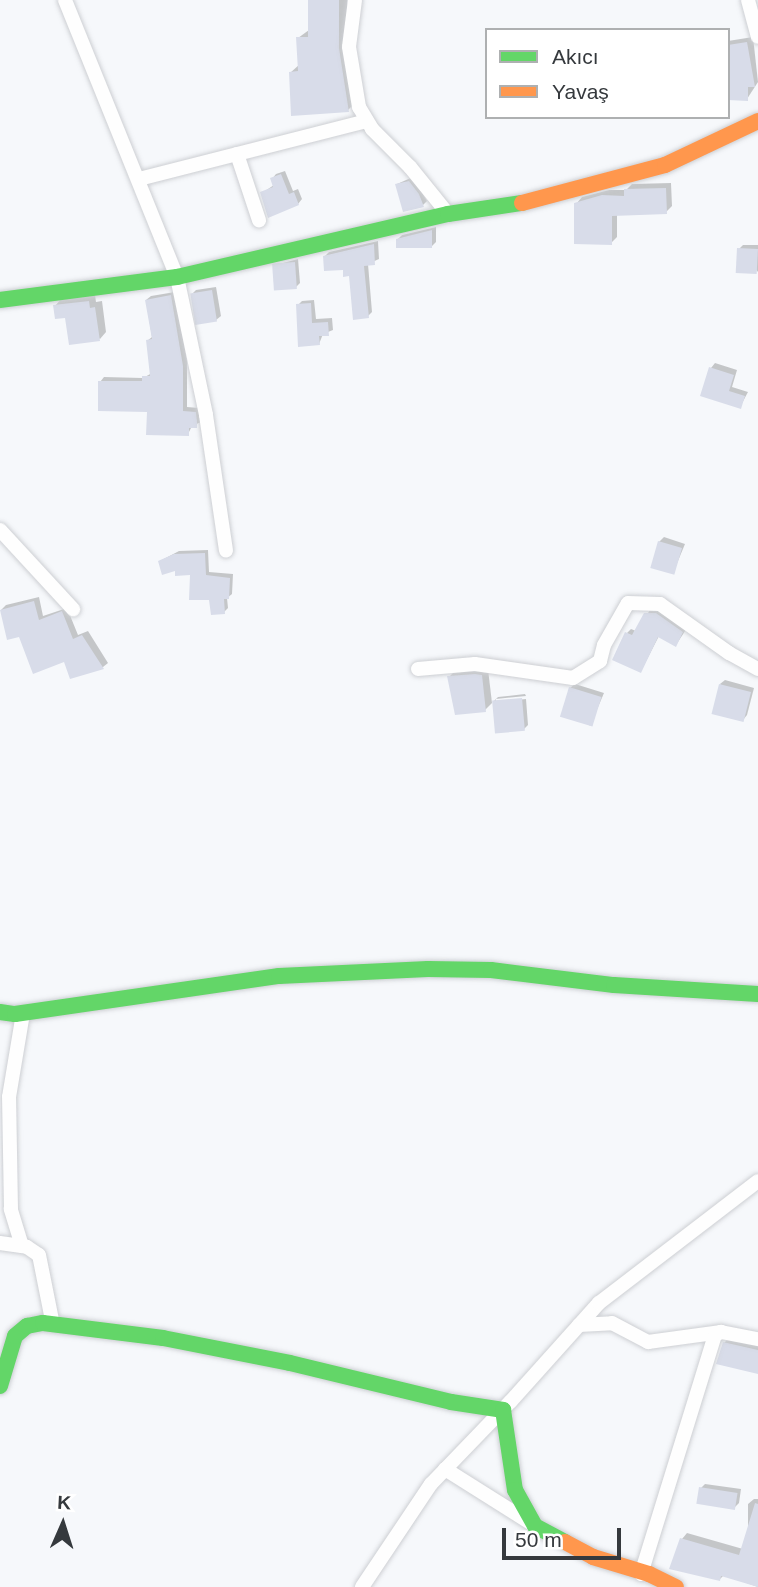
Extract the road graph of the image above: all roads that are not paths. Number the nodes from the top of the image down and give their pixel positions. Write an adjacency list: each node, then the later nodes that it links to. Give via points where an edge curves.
1 (65, 0): 8 (street)
2 (355, 0): 5 (street, via 349,47 359,107)
3 (748, 0): 4 (street)
4 (758, 37)
5 (367, 121): 7 (street); 9 (street)
6 (758, 121): 9 (street, via 665,165 626,177 535,201)
7 (237, 154): 8 (street); 10 (street)
8 (139, 179): 11 (street)
9 (448, 214): 11 (street)
10 (259, 220)
11 (177, 277): 12 (street); 14 (street, via 206,415)
12 (0, 300)
13 (0, 530): 15 (street)
14 (226, 551)
15 (73, 609)
16 (418, 669): 17 (street, via 475,664 573,678 600,661 628,603 660,604)
17 (758, 669)
18 (758, 994): 20 (street, via 614,985 491,970 428,969 279,976)
19 (0, 1012): 20 (street)
20 (23, 1013): 23 (street, via 9,1097 11,1209)
21 (758, 1181): 25 (street, via 599,1303)
22 (0, 1243): 23 (street)
23 (22, 1246): 24 (street, via 39,1255)
24 (53, 1325): 28 (street, via 27,1326 15,1336); 29 (street, via 163,1338)
25 (579, 1325): 26 (street, via 612,1323 648,1342); 29 (street)
26 (721, 1332): 27 (street); 32 (street, via 715,1335 702,1370)
27 (758, 1339)
28 (0, 1386)
29 (503, 1410): 30 (street); 31 (street, via 515,1490)
30 (445, 1469): 31 (street); 33 (street)
31 (535, 1526): 32 (street, via 593,1557)
32 (641, 1574): 34 (street)
33 (362, 1587)
34 (676, 1587)

